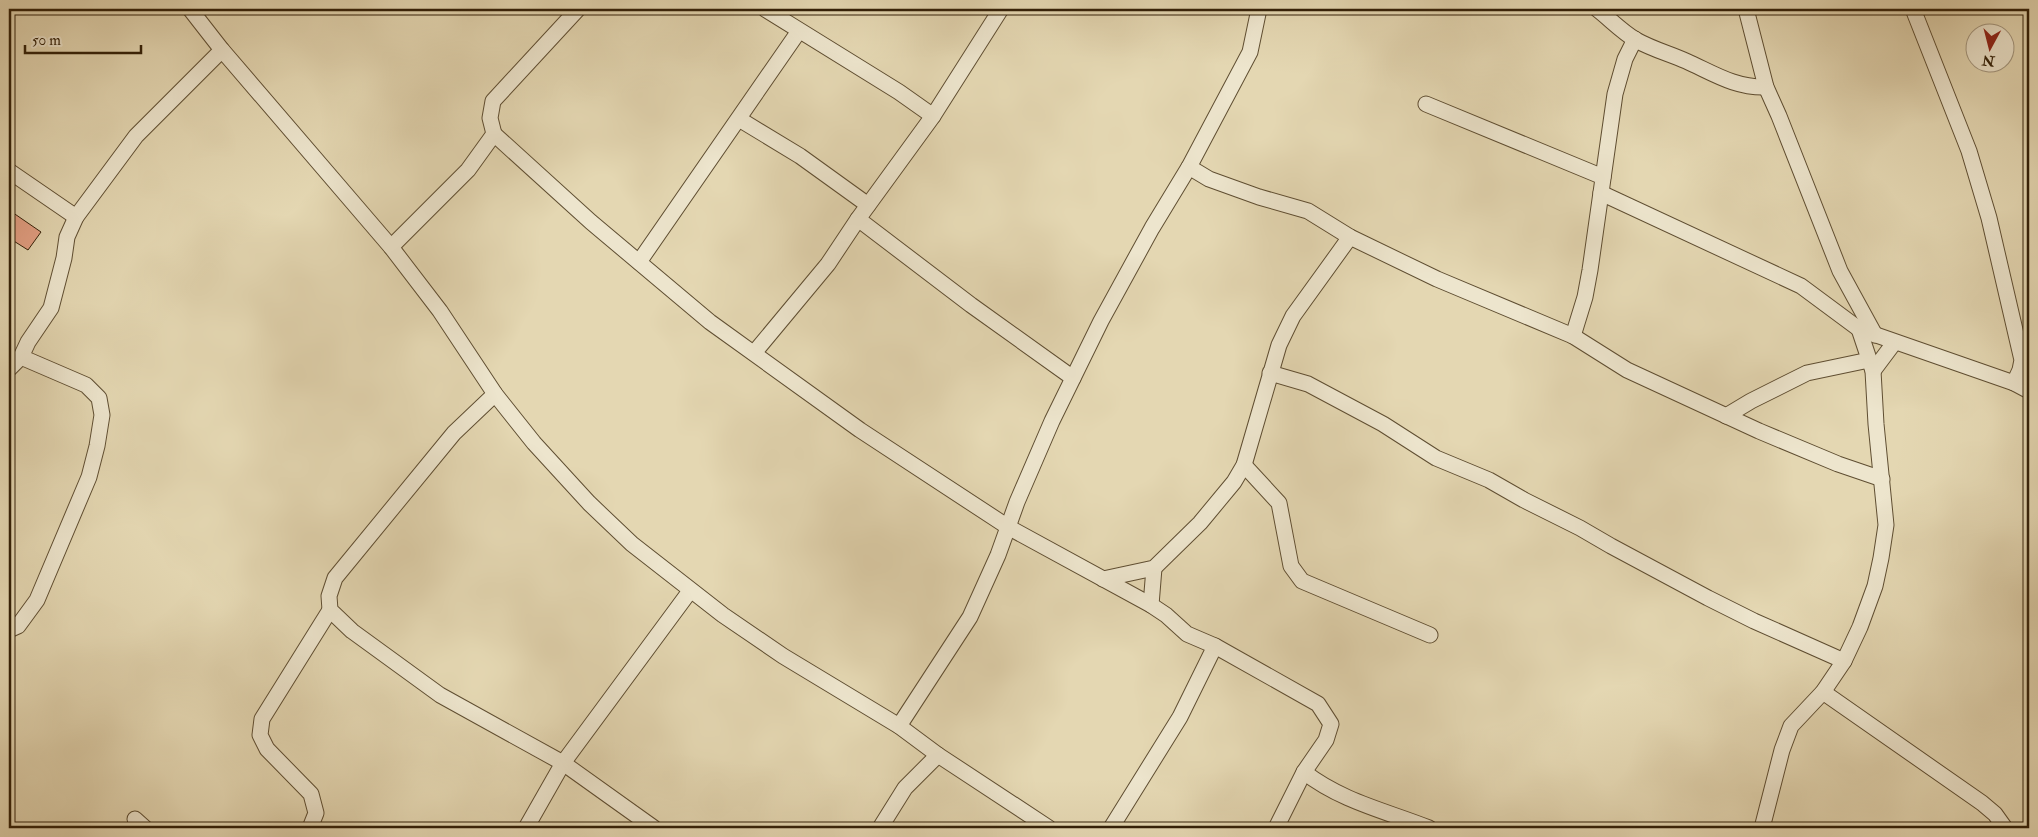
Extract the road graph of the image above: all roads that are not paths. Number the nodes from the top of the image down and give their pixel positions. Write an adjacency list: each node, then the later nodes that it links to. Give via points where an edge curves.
1 (190, 9): 11 (street)
2 (578, 9): 16 (street, via 493,101 490,118)
3 (765, 9): 9 (street)
4 (1001, 9): 14 (street)
5 (1259, 9): 17 (street, via 1250,52)
6 (1597, 9): 10 (street)
7 (1746, 9): 12 (street)
8 (1913, 9): 37 (street, via 1969,151 1988,218 2022,360)
9 (799, 31): 14 (street, via 900,92); 15 (street)
10 (1634, 39): 12 (street, via 1731,82 1754,88); 19 (street, via 1615,94)
11 (222, 50): 22 (street, via 136,136); 25 (street)
12 (1766, 87): 29 (street, via 1840,271)
13 (1426, 104): 19 (street)
14 (933, 116): 21 (street)
15 (739, 119): 21 (street, via 800,156); 26 (street)
16 (494, 134): 25 (street, via 468,170); 26 (street)
17 (1189, 167): 24 (street, via 1209,179 1308,211); 36 (street, via 1101,321)
18 (9, 171): 22 (street)
19 (1603, 177): 20 (street)
20 (1601, 193): 27 (street, via 1802,286); 28 (street, via 1585,297)
21 (868, 205): 23 (street)
22 (76, 217): 32 (street, via 67,237 51,308)
23 (858, 219): 31 (street, via 828,264); 36 (street)
24 (1350, 237): 28 (street, via 1437,279); 35 (street, via 1293,316 1278,344)
25 (391, 247): 39 (street, via 440,311)
26 (639, 262): 31 (street, via 710,322)
27 (1859, 329): 29 (street); 33 (street)
28 (1573, 336): 40 (street, via 1627,370)
29 (1875, 336): 30 (street)
30 (1894, 343): 33 (street); 37 (street)
31 (754, 353): 43 (street, via 860,430)
32 (21, 357): 34 (street); 49 (street, via 86,385 99,398 102,415 90,477 37,600 18,626)
33 (1871, 366): 40 (street, via 1807,373); 42 (street)
34 (9, 369)
35 (1270, 373): 41 (street); 52 (street, via 1308,384 1383,424 1436,458 1489,480 1754,622)
36 (1073, 378): 43 (street)
37 (2014, 384): 38 (street)
38 (2029, 391)
39 (495, 394): 46 (street, via 589,503 632,544); 48 (street, via 454,433 335,578 329,596)
40 (1726, 416): 42 (street, via 1838,464)
41 (1244, 465): 44 (street, via 1200,522); 50 (street, via 1279,503 1291,566 1302,581)
42 (1882, 479): 52 (street, via 1886,525 1882,558 1869,602)
43 (1008, 527): 45 (street); 54 (street, via 970,617)
44 (1154, 568): 45 (street); 47 (street)
45 (1103, 579): 47 (street)
46 (690, 591): 54 (street, via 783,656); 56 (street)
47 (1152, 605): 51 (street, via 1187,634)
48 (330, 610): 56 (street, via 352,631 440,695); 58 (street, via 262,719 260,736 267,749 311,794 316,813)
49 (9, 630)
50 (1430, 635)
51 (1215, 646): 57 (street, via 1318,704 1331,724 1326,740); 63 (street, via 1180,717)
52 (1844, 661): 53 (street)
53 (1823, 692): 66 (street, via 1791,726); 67 (street, via 1982,803)
54 (899, 726): 55 (street)
55 (938, 755): 61 (street, via 905,788); 62 (street)
56 (563, 763): 59 (street); 60 (street)
57 (1304, 772): 64 (street); 65 (street, via 1340,796)
58 (310, 828)
59 (526, 828)
60 (654, 828)
61 (880, 828)
62 (1049, 828)
63 (1111, 828)
64 (1276, 828)
65 (1429, 828)
66 (1762, 828)
67 (2005, 828)

